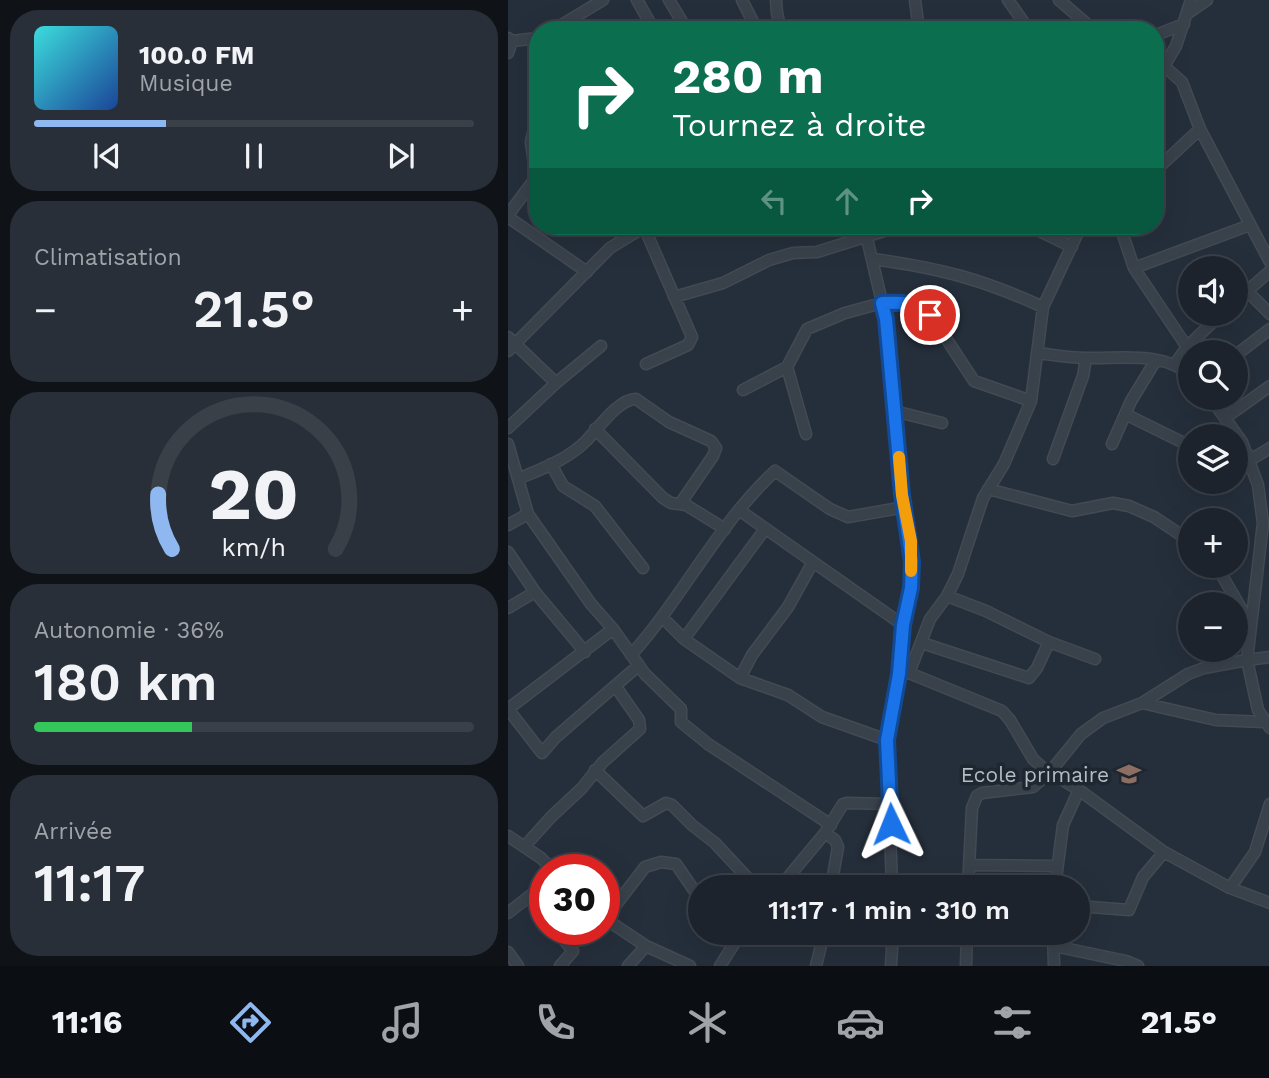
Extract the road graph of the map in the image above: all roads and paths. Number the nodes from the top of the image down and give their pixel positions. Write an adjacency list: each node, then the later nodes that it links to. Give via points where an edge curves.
1 (603, 0): 12 (street)
2 (638, 0): 13 (street)
3 (669, 0): 14 (street)
4 (742, 0): 15 (street)
5 (776, 0): 16 (street)
6 (915, 0): 17 (street)
7 (1008, 0): 18 (street)
8 (1059, 0): 19 (street)
9 (1191, 0): 11 (street)
10 (1207, 0): 11 (street)
11 (1186, 19): 20 (street); 24 (street)
12 (568, 21)
13 (649, 21)
14 (682, 21)
15 (752, 21)
16 (778, 21)
17 (918, 21)
18 (1023, 21)
19 (1084, 21)
20 (1164, 31)
21 (529, 39): 22 (street)
22 (510, 40): 23 (street)
23 (508, 53)
24 (1164, 66): 25 (street, via 1182,82)
25 (1200, 129): 26 (street); 29 (street)
26 (1164, 163)
27 (529, 187): 28 (street)
28 (508, 216): 30 (street)
29 (1250, 225): 41 (street); 42 (street)
30 (529, 231)
31 (535, 235): 44 (street)
32 (631, 235): 44 (street)
33 (649, 235): 47 (street)
34 (855, 235): 47 (street, via 817,252 769,260 723,283)
35 (867, 235): 40 (street)
36 (1047, 235): 39 (street)
37 (1077, 235): 39 (street)
38 (1123, 235): 42 (street)
39 (1072, 247): 49 (street)
40 (873, 259): 48 (street); 49 (street, via 970,277)
41 (1269, 262)
42 (1134, 268): 53 (street)
43 (1269, 271): 45 (street)
44 (587, 272): 55 (street)
45 (1248, 290)
46 (1248, 292): 50 (street)
47 (674, 297): 62 (street, via 691,342)
48 (882, 303): 65 (street, via 807,329); 69 (street, via 906,302 925,311 974,381); 71 (street)
49 (1042, 307): 58 (street)
50 (1269, 314)
51 (1209, 326): 54 (street)
52 (1269, 329): 57 (street)
53 (1182, 340)
54 (1195, 340)
55 (510, 344): 66 (street)
56 (601, 346): 66 (street)
57 (1248, 346)
58 (1038, 353): 59 (street); 69 (street)
59 (1086, 358): 60 (street); 84 (street)
60 (1156, 360): 63 (street); 72 (street)
61 (1178, 360): 63 (street)
62 (646, 363)
63 (1175, 364): 64 (street)
64 (1178, 366)
65 (787, 367): 68 (street); 78 (street)
66 (556, 383): 76 (street)
67 (1269, 386): 73 (street)
68 (742, 390)
69 (1031, 401): 87 (street, via 1004,464)
70 (1220, 410): 73 (street)
71 (894, 411): 74 (street); 89 (street)
72 (1125, 414): 79 (street); 81 (street)
73 (1226, 418): 75 (street)
74 (942, 423)
75 (1230, 424)
76 (508, 428)
77 (595, 429): 85 (street); 88 (street, via 663,499); 88 (street, via 622,404 636,399 669,422 711,441 716,448 713,457)
78 (806, 434)
79 (1178, 440)
80 (508, 444): 86 (street)
81 (1112, 444)
82 (1269, 448): 83 (street)
83 (1249, 457): 92 (street)
84 (1053, 459)
85 (551, 464): 86 (street); 100 (street, via 563,486 595,506)
86 (518, 479): 91 (street)
87 (988, 488): 96 (street, via 1072,511 1109,503 1129,506); 103 (street)
88 (680, 504): 94 (street)
89 (905, 508): 90 (street, via 848,517 775,471); 106 (street, via 912,562)
90 (739, 510): 94 (street); 95 (street)
91 (528, 514): 93 (street); 108 (street)
92 (1266, 521): 107 (street)
93 (508, 525)
94 (725, 529): 105 (street)
95 (765, 529): 98 (street); 109 (street)
96 (1178, 533)
97 (508, 552): 99 (street)
98 (813, 562): 106 (street); 122 (street)
99 (511, 564): 102 (street)
100 (643, 568)
101 (1223, 578): 107 (street)
102 (535, 592): 104 (street); 113 (street)
103 (947, 596): 110 (street); 111 (street, via 930,619)
104 (508, 608)
105 (663, 618): 109 (street); 114 (street)
106 (903, 625): 121 (street)
107 (1250, 625): 112 (street)
108 (613, 629): 113 (street); 114 (street)
109 (684, 639): 122 (street)
110 (1049, 642): 111 (street, via 1029,678); 116 (street)
111 (922, 643): 121 (street)
112 (1248, 648)
113 (585, 652): 123 (street, via 508,709 542,753)
114 (631, 655): 120 (street)
115 (1269, 657): 117 (street)
116 (1095, 659)
117 (1248, 660)
118 (1236, 662): 124 (street, via 1188,674)
119 (1247, 662): 125 (street, via 1258,709)
120 (638, 666): 123 (street); 132 (street, via 681,709 680,720 685,725)
121 (904, 674): 126 (street); 128 (street, via 1005,713 1033,759)
122 (740, 678): 126 (street, via 788,695 822,717)
123 (616, 687): 127 (street, via 641,726)
124 (1142, 704): 125 (street, via 1216,720); 128 (street, via 1088,728)
125 (1267, 725)
126 (887, 740): 130 (street)
127 (596, 771): 134 (street); 139 (street, via 643,816 666,803 672,805)
128 (1050, 772): 129 (street); 137 (street, via 1033,787 978,795 972,808)
129 (1079, 790): 135 (street); 138 (street, via 1063,825)
130 (890, 804): 132 (street, via 844,803); 142 (street)
131 (1269, 804): 146 (street, via 1255,852)
132 (828, 829): 140 (street); 141 (street, via 838,847)
133 (508, 836): 134 (street)
134 (524, 846): 136 (street)
135 (1164, 852): 146 (street); 150 (street, via 1143,877 1129,910)
136 (534, 854)
137 (969, 865): 138 (street); 143 (street)
138 (1056, 866): 144 (street)
139 (745, 875)
140 (790, 875)
141 (833, 875)
142 (892, 875)
143 (969, 875)
144 (1056, 875)
145 (688, 882): 148 (street, via 676,864 656,863 645,867)
146 (1230, 888): 149 (street)
147 (528, 897): 151 (street)
148 (620, 899)
149 (1269, 903)
150 (1090, 907)
151 (508, 913)
152 (620, 928): 158 (street)
153 (569, 945): 163 (street, via 572,954)
154 (733, 945): 166 (street)
155 (821, 945): 167 (street)
156 (892, 945): 168 (street)
157 (967, 945): 169 (street)
158 (646, 946): 161 (street); 164 (street)
159 (1054, 947): 170 (street); 171 (street)
160 (508, 952): 162 (street)
161 (666, 961): 165 (street)
162 (518, 966)
163 (560, 966)
164 (628, 966)
165 (690, 966)
166 (720, 966)
167 (816, 966)
168 (891, 966)
169 (966, 966)
170 (1054, 966)
171 (1138, 966)

